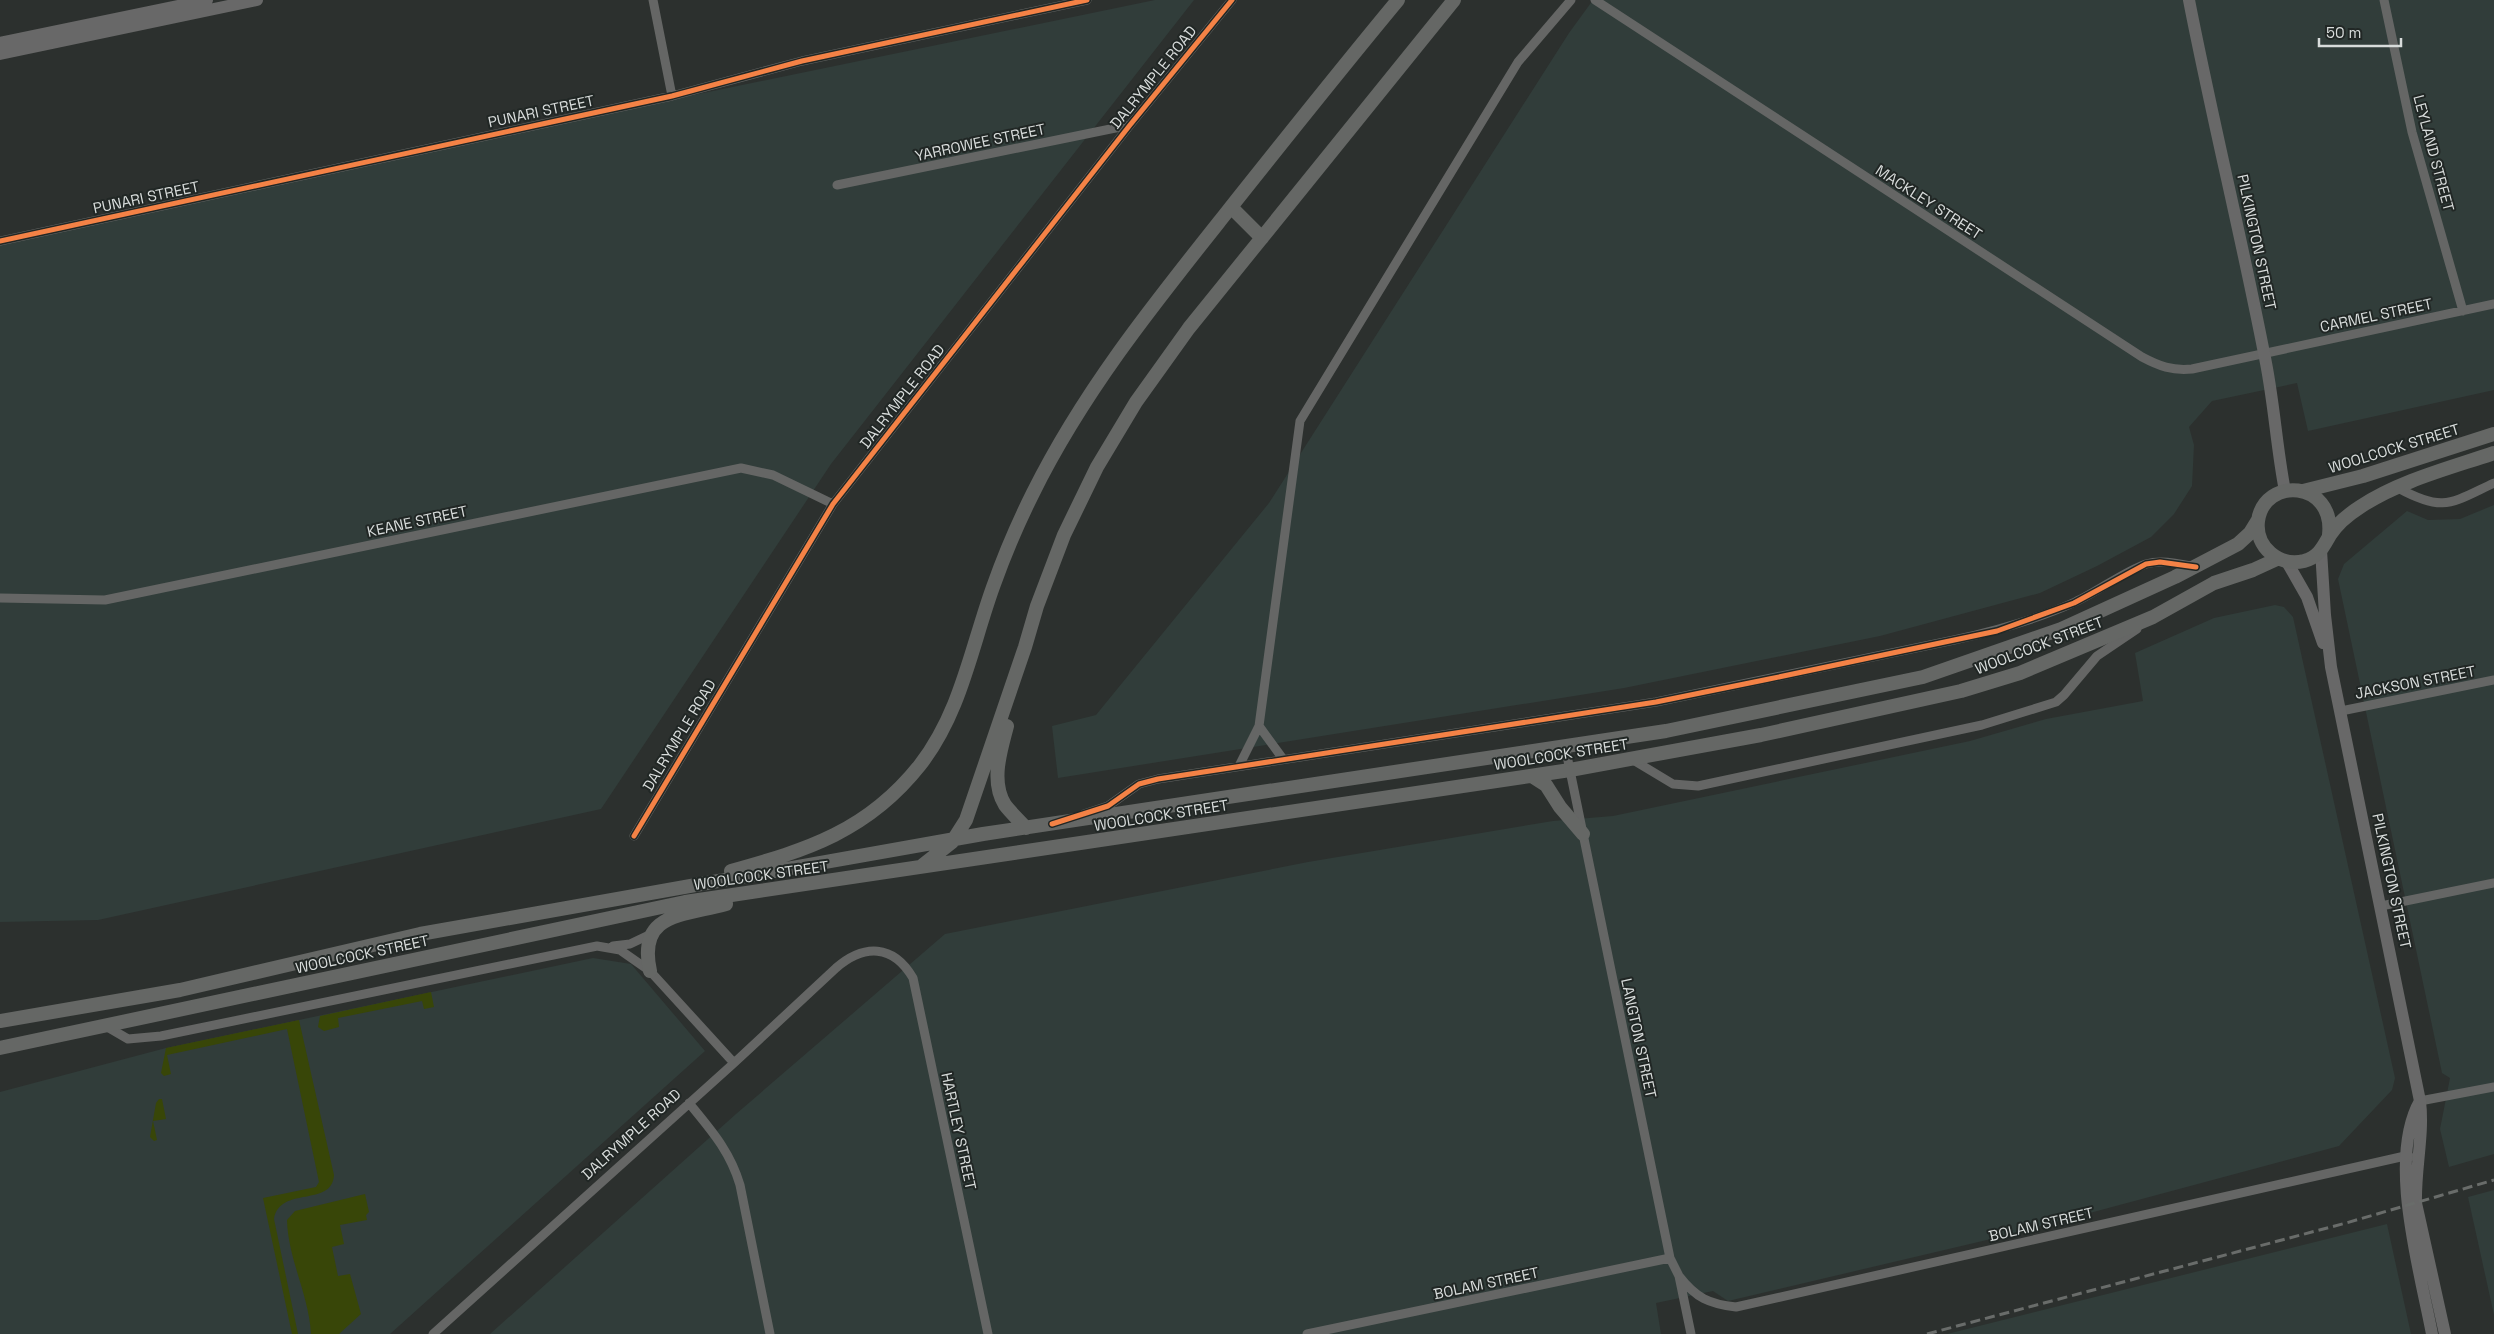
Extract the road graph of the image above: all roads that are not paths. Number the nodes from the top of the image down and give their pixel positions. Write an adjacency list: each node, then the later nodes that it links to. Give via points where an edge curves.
1 (207, 0): 12 (street)
2 (257, 0): 13 (street)
3 (653, 0): 14 (street)
4 (1086, 0): 14 (street, PUNARI STREET, via 802,61)
5 (1232, 0): 15 (street, DALRYMPLE ROAD)
6 (1398, 0): 17 (main road)
7 (1454, 0): 18 (main road)
8 (1571, 0): 41 (street, via 1518,62 1300,421)
9 (1595, 0): 22 (street, MACKLEY STREET, via 2150,361 2177,371)
10 (2189, 0): 22 (street, PILKINGTON STREET)
11 (2384, 0): 21 (street, LEYLAND STREET, via 2412,132)
12 (0, 44)
13 (0, 54)
14 (672, 96): 19 (street, PUNARI STREET)
15 (1130, 125): 16 (street, YARROWEE STREET); 29 (street, DALRYMPLE ROAD)
16 (836, 185)
17 (1231, 207): 18 (main road); 57 (main road, via 1139,322 1081,405 1033,493 993,586 952,712 920,765 876,809 823,842 794,854)
18 (1262, 238): 37 (main road, via 1189,328 1102,459 1064,535)
19 (0, 242)
20 (2494, 304): 21 (street, CARMEL STREET)
21 (2463, 311): 22 (street, CARMEL STREET)
22 (2264, 352): 27 (street, PILKINGTON STREET)
23 (2494, 434): 28 (main road, WOOLCOCK STREET, via 2363,476)
24 (2494, 453): 26 (main road)
25 (2494, 483): 26 (street, via 2457,502 2446,504 2433,503)
26 (2398, 488): 31 (main road, via 2361,506)
27 (2285, 491): 28 (main road); 30 (main road, via 2267,502)
28 (2303, 491): 31 (main road, via 2322,503 2331,524)
29 (833, 504): 35 (street, KEANE STREET, via 773,475 741,468 106,600); 51 (street, DALRYMPLE ROAD)
30 (2258, 520): 33 (main road, via 2264,546); 34 (main road, WOOLCOCK STREET, via 2238,544)
31 (2330, 536): 32 (main road)
32 (2322, 550): 33 (main road, via 2306,560); 38 (street, PILKINGTON STREET)
33 (2282, 560): 36 (main road, WOOLCOCK STREET, via 2214,583); 38 (street, PILKINGTON STREET, via 2307,598)
34 (2196, 567): 42 (main road, WOOLCOCK STREET, via 2061,629 1923,677 1666,731); 43 (street, via 2173,563 2146,564 2074,603 1997,631 1656,702)
35 (0, 598)
36 (2153, 617): 44 (main road, WOOLCOCK STREET, via 2020,673 1961,691); 44 (street, via 2097,656 2056,702 1982,725 1698,786 1672,784)
37 (1025, 647): 49 (main road, via 997,769 1004,802); 52 (main road, via 966,820)
38 (2331, 667): 40 (street, PILKINGTON STREET)
39 (2494, 680): 40 (street, JACKSON STREET)
40 (2341, 711): 58 (street, PILKINGTON STREET)
41 (1259, 726): 43 (street); 45 (street)
42 (1565, 746): 46 (street, LANGTON STREET); 48 (main road, WOOLCOCK STREET)
43 (1283, 759): 45 (street)
44 (1633, 760): 46 (main road, WOOLCOCK STREET)
45 (1239, 766): 48 (street, via 1139,784 1108,806)
46 (1570, 770): 47 (main road, WOOLCOCK STREET); 50 (street, LANGTON STREET)
47 (1532, 776): 50 (main road, via 1546,785); 54 (main road, WOOLCOCK STREET)
48 (1052, 824): 49 (main road, WOOLCOCK STREET)
49 (1026, 828): 52 (main road, WOOLCOCK STREET)
50 (1583, 834): 72 (street, LANGTON STREET)
51 (634, 836)
52 (952, 842): 53 (main road, WOOLCOCK STREET); 54 (main road)
53 (910, 848): 54 (main road, via 921,852); 57 (main road, WOOLCOCK STREET)
54 (918, 868): 56 (main road, WOOLCOCK STREET)
55 (2494, 882): 58 (street)
56 (785, 888): 59 (main road, via 675,917); 64 (main road, WOOLCOCK STREET, via 685,902)
57 (658, 892): 63 (main road, WOOLCOCK STREET, via 420,934 180,990)
58 (2381, 906): 68 (street, PILKINGTON STREET)
59 (650, 934): 60 (street, via 630,944); 62 (main road, via 646,956)
60 (606, 947): 62 (street, via 629,955); 64 (street, via 589,947 154,1037 128,1039)
61 (879, 951): 66 (street, DALRYMPLE ROAD, via 848,957); 76 (street, HARTLEY STREET, via 896,957 913,978)
62 (650, 971): 66 (street)
63 (0, 1021)
64 (104, 1025): 65 (main road, WOOLCOCK STREET)
65 (0, 1048)
66 (734, 1063): 69 (street, DALRYMPLE ROAD)
67 (2494, 1087): 68 (street)
68 (2420, 1101): 70 (street, via 2411,1117); 71 (street, PILKINGTON STREET, via 2422,1122)
69 (689, 1103): 74 (street, DALRYMPLE ROAD); 75 (street, via 734,1163)
70 (2404, 1156): 71 (street, BOLAM STREET); 73 (street, BOLAM STREET, via 1736,1307 1714,1305 1690,1290); 79 (street, via 2408,1206)
71 (2418, 1158): 80 (street, PILKINGTON STREET, via 2416,1203)
72 (1670, 1258): 73 (street, LANGTON STREET); 77 (street, BOLAM STREET)
73 (1679, 1276): 78 (street, LANGTON STREET)
74 (433, 1334)
75 (770, 1334)
76 (988, 1334)
77 (1307, 1334)
78 (1691, 1334)
79 (2432, 1334)
80 (2446, 1334)

